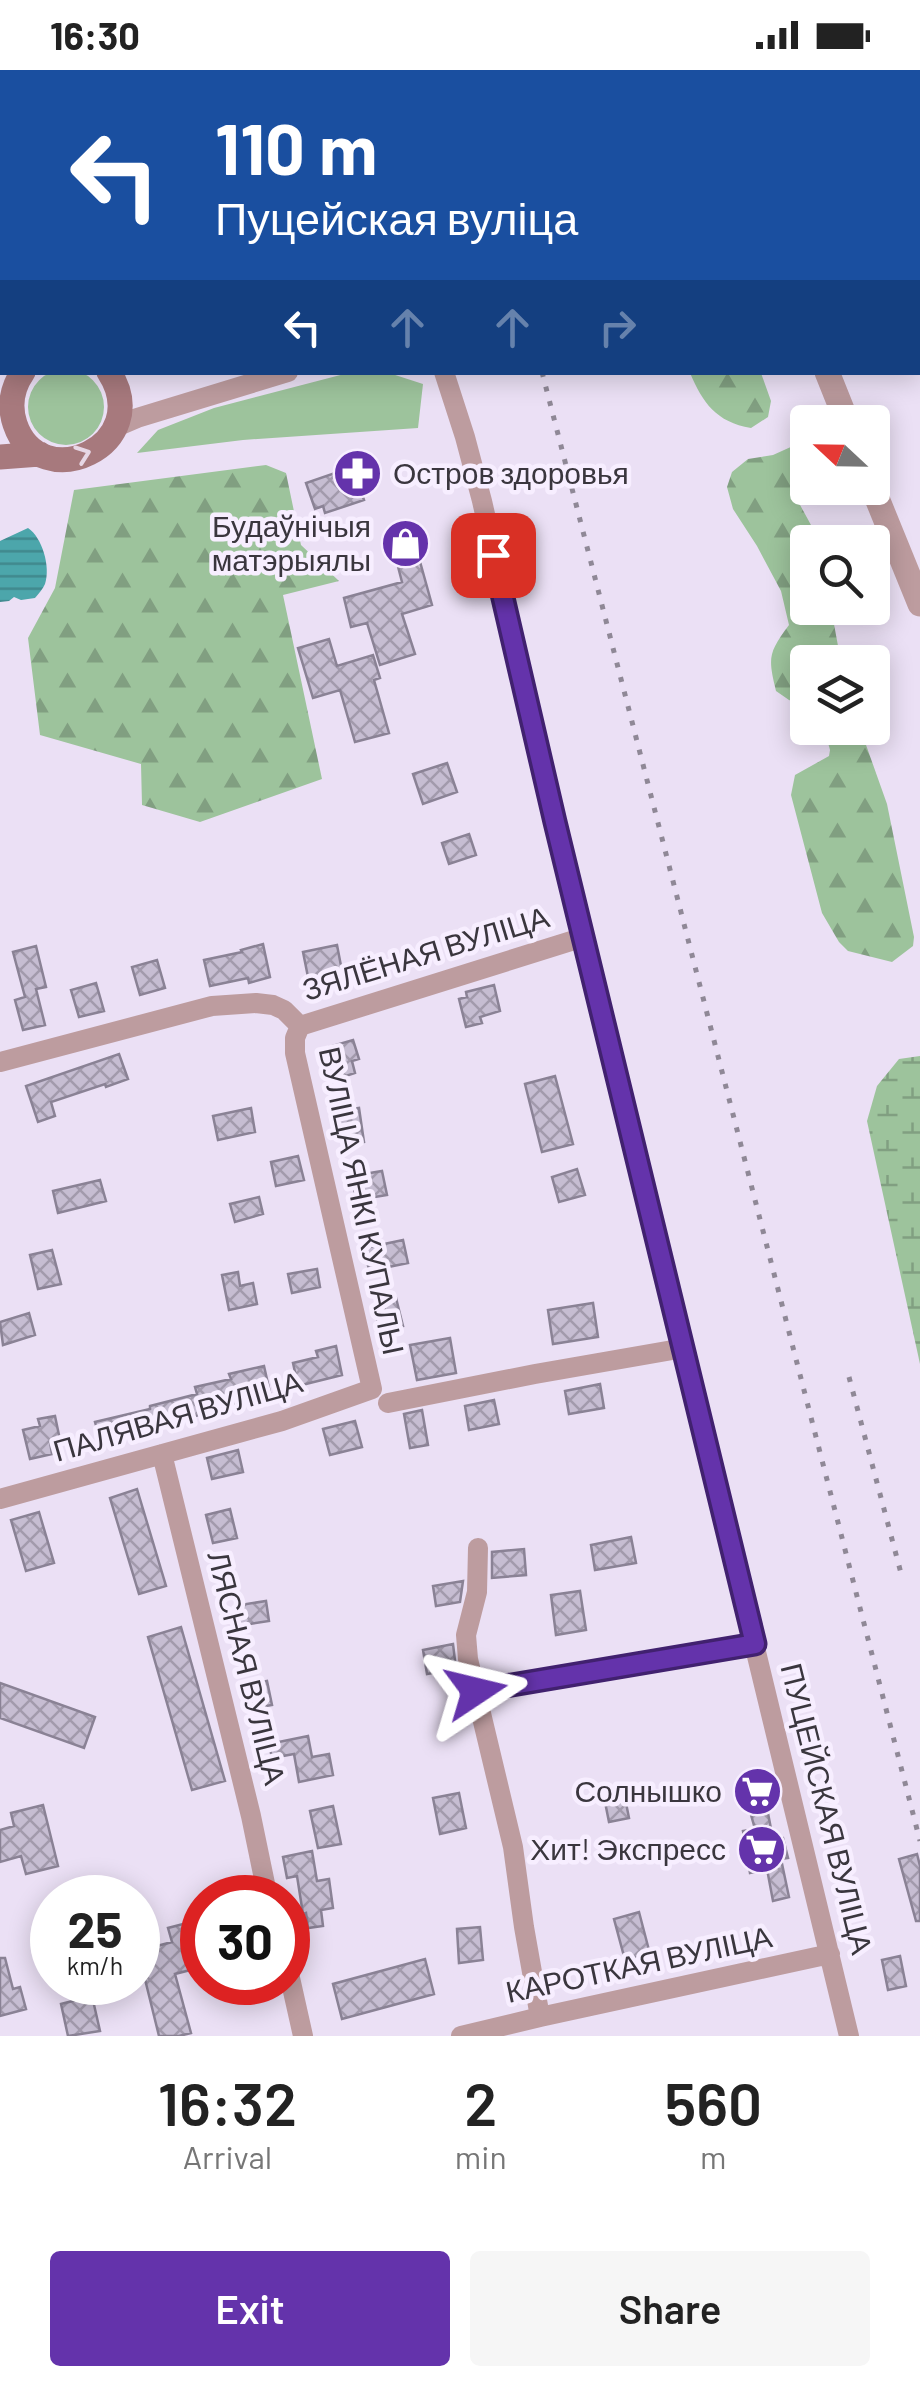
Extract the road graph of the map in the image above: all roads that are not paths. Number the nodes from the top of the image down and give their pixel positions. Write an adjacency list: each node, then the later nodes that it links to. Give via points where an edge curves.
1 (21, 375): 8 (main road)
2 (278, 375): 7 (street)
3 (445, 375): 14 (street, ПУЦЕЙСКАЯ ВУЛІЦА, via 482,501)
4 (828, 375): 6 (street)
5 (114, 382): 7 (street, via 140,402); 9 (main road)
6 (840, 405)
7 (172, 407): 9 (street)
8 (6, 419): 10 (main road)
9 (116, 427): 10 (main road, one-way to 9, via 58,460 92,454)
10 (40, 454): 11 (main road)
11 (0, 457)
12 (880, 505): 13 (street)
13 (920, 604)
14 (584, 937): 15 (street, ЗЯЛЁНАЯ ВУЛІЦА); 17 (street, ПУЦЕЙСКАЯ ВУЛІЦА)
15 (300, 1026): 16 (street, ЗЯЛЁНАЯ ВУЛІЦА, via 273,1005 212,1006); 18 (street, ВУЛІЦА ЯНКІ КУПАЛЫ, via 294,1053)
16 (0, 1062)
17 (684, 1348): 18 (street, ПАЛЯВАЯ ВУЛІЦА); 22 (street, ПУЦЕЙСКАЯ ВУЛІЦА)
18 (380, 1396): 19 (street, ПАЛЯВАЯ ВУЛІЦА)
19 (162, 1454): 20 (street, ПАЛЯВАЯ ВУЛІЦА); 24 (street, ЛЯСНАЯ ВУЛІЦА)
20 (0, 1498)
21 (478, 1548): 23 (street, via 477,1592 466,1635)
22 (755, 1644): 23 (street); 25 (street, ПУЦЕЙСКАЯ ВУЛІЦА)
23 (476, 1691): 27 (street, via 513,1846)
24 (263, 1875)
25 (830, 1954): 27 (street, КАРОТКАЯ ВУЛІЦА); 30 (street, ПУЦЕЙСКАЯ ВУЛІЦА)
26 (296, 2005): 28 (street)
27 (540, 2016): 29 (street, КАРОТКАЯ ВУЛІЦА)
28 (303, 2036)
29 (461, 2036)
30 (849, 2036)

